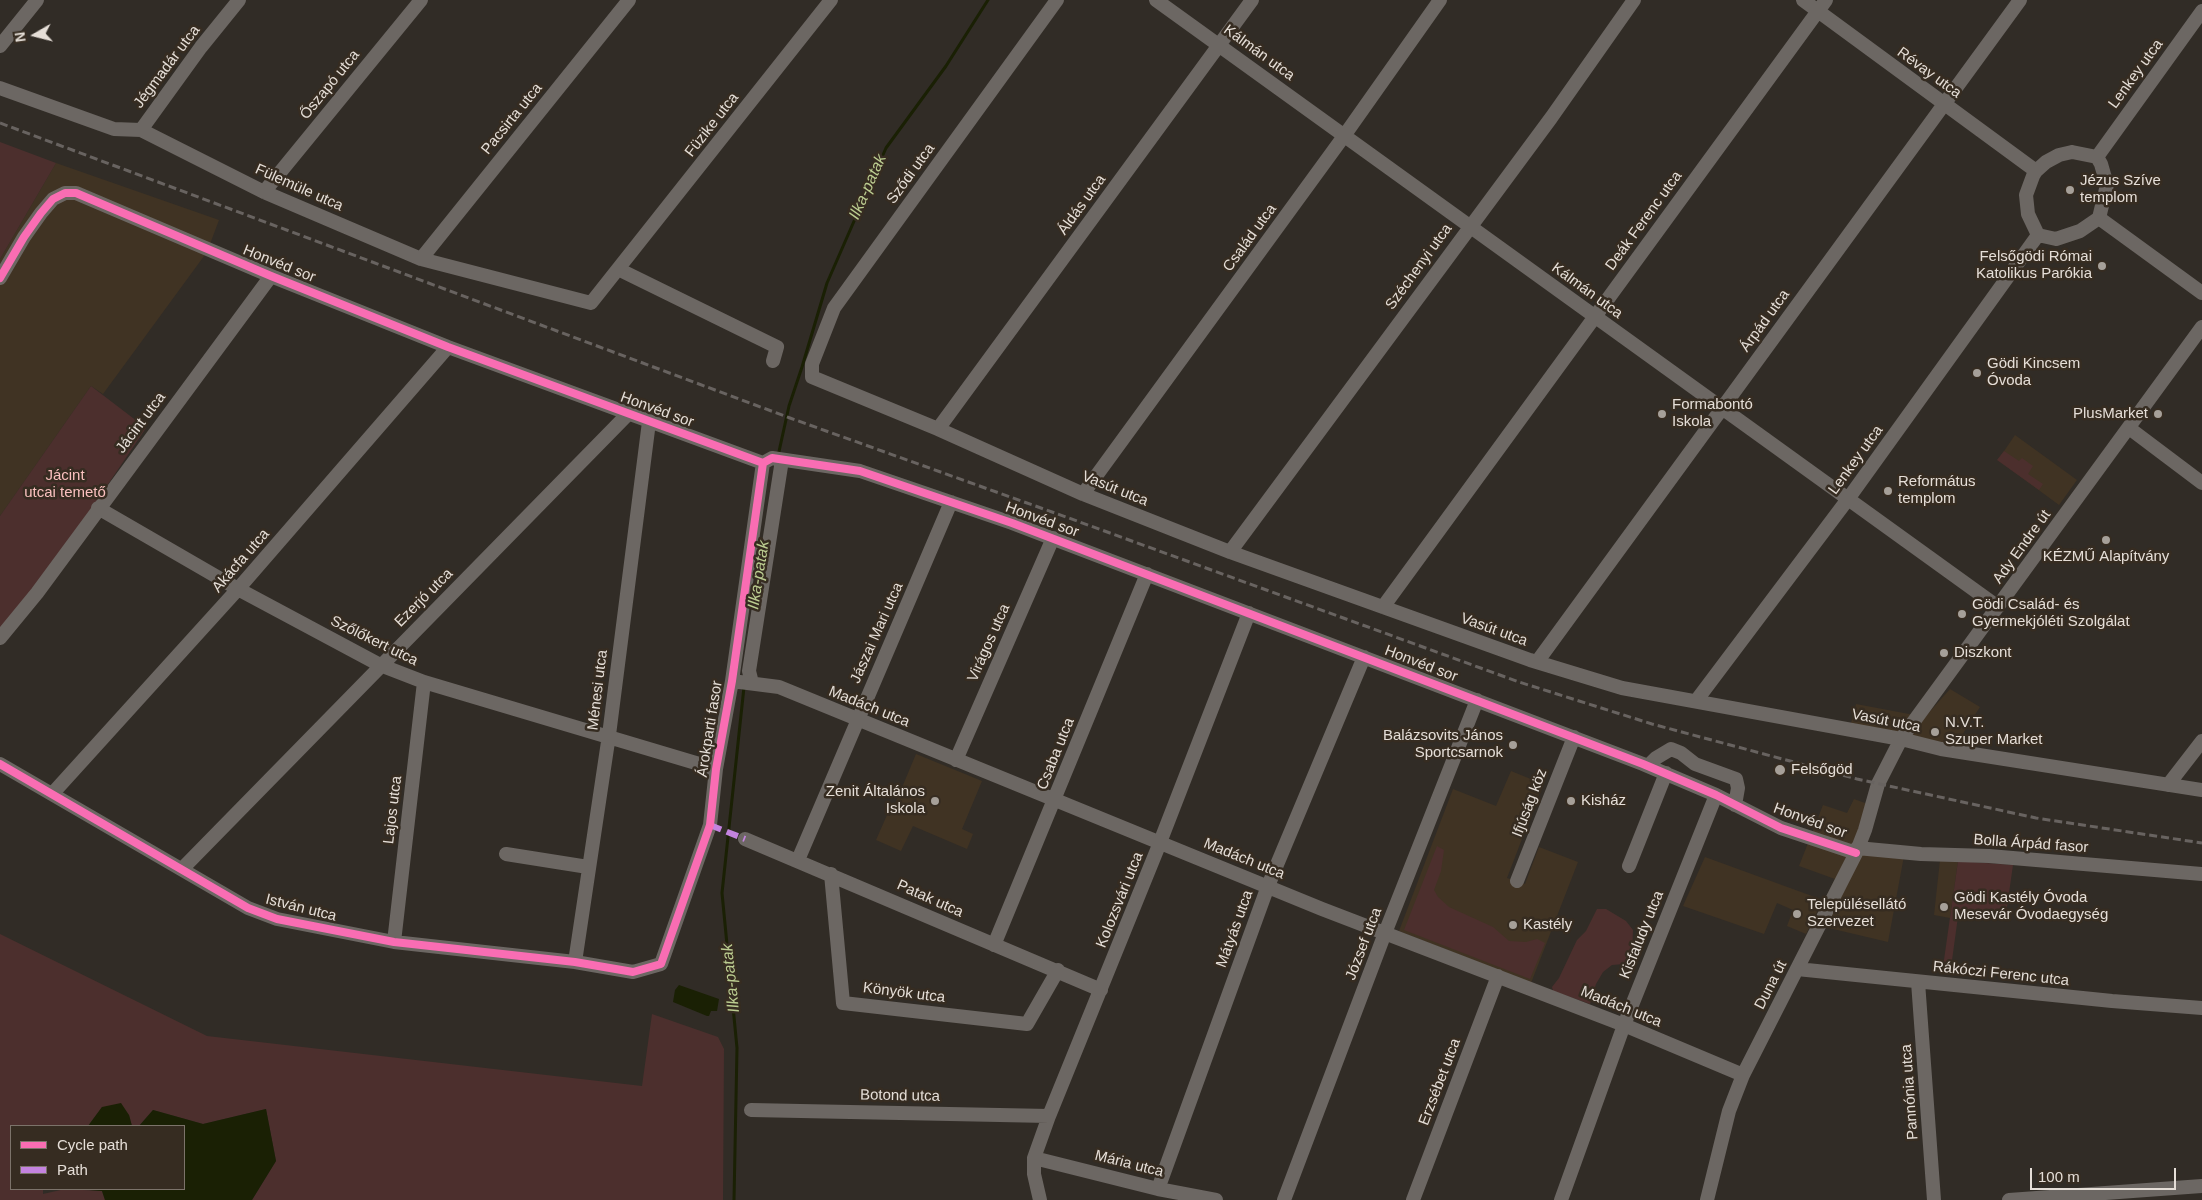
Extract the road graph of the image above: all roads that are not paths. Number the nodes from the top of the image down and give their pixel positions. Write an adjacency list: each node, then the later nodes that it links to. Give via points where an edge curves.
1 (36, 0): 16 (street)
2 (239, 0): 19 (street, Jégmadár utca)
3 (421, 0): 23 (street, Őszapó utca)
4 (629, 0): 27 (street, Pacsirta utca)
5 (831, 0): 28 (street, Füzike utca)
6 (1057, 0): 37 (street, Sződi utca, via 834,308 812,364)
7 (1156, 0): 15 (street, Kálmán utca)
8 (1252, 0): 15 (street, Áldás utca)
9 (1440, 0): 20 (street, Család utca)
10 (1634, 0): 25 (street, Széchenyi utca, via 1551,118)
11 (1803, 0): 13 (street, Révay utca)
12 (2020, 0): 18 (street, Árpád utca)
13 (1822, 5): 18 (street, Révay utca); 33 (street, Deák Ferenc utca)
14 (2202, 11): 21 (street, Lenkey utca)
15 (1220, 45): 20 (street, Kálmán utca); 41 (street, Áldás utca)
16 (0, 46)
17 (0, 88): 19 (street, Fülemüle utca, via 114,129)
18 (1944, 105): 22 (street, Révay utca); 38 (street, Árpád utca)
19 (141, 130): 23 (street, Fülemüle utca)
20 (1344, 136): 25 (street, Kálmán utca); 45 (street, Család utca)
21 (2097, 157): 22 (street, via 2072,152 2059,155); 24 (street, via 2105,174 2106,186)
22 (2036, 171): 26 (street, via 2026,195 2028,214)
23 (264, 192): 27 (street, Fülemüle utca)
24 (2100, 218): 26 (street, via 2056,239); 31 (street)
25 (1470, 224): 33 (street, Kálmán utca); 50 (street, Széchenyi utca)
26 (2038, 235): 46 (street, Lenkey utca)
27 (421, 258): 32 (street, Fülemüle utca)
28 (618, 269): 32 (street, Füzike utca); 36 (street, via 776,347)
29 (271, 276): 30 (street, Honvéd sor, via 76,193 53,199 40,213); 35 (street, Honvéd sor); 48 (street, Jácint utca)
30 (0, 278)
31 (2202, 293)
32 (591, 303)
33 (1594, 316): 38 (street, Kálmán utca); 53 (street, Deák Ferenc utca)
34 (2202, 327): 42 (street, Ady Endre út)
35 (448, 347): 39 (street, Honvéd sor); 52 (street, Akácfa utca)
36 (773, 361)
37 (812, 377): 41 (street, Vasút utca)
38 (1721, 408): 46 (street, Kálmán utca); 58 (street, Árpád utca)
39 (628, 414): 40 (street, Honvéd sor); 59 (street, Ezerjó utca)
40 (649, 422): 43 (street, Honvéd sor); 65 (street, Ménesi utca)
41 (938, 428): 45 (street, Vasút utca)
42 (2129, 428): 44 (street); 54 (street, Ady Endre út)
43 (774, 460): 47 (street, Honvéd sor, via 860,471); 61 (street, Árokparti fasor); 61 (street, Árokparti fasor, via 749,671)
44 (2202, 482)
45 (1083, 494): 50 (street, Vasút utca)
46 (1848, 499): 54 (street, Kálmán utca); 63 (street, Lenkey utca)
47 (951, 502): 49 (street, Honvéd sor); 64 (street, Jászai Mari utca)
48 (98, 508): 52 (street, Szőlőkert utca); 56 (street, Jácint utca)
49 (1053, 538): 51 (street, Honvéd sor); 69 (street, Virágos utca)
50 (1230, 552): 53 (street, Vasút utca)
51 (1147, 574): 55 (street, Honvéd sor); 79 (street, Csaba utca)
52 (238, 589): 59 (street, Szőlőkert utca); 77 (street, Akácfa utca)
53 (1383, 607): 58 (street, Vasút utca)
54 (1998, 607): 67 (street, Ady Endre út)
55 (1249, 613): 57 (street, Honvéd sor); 82 (street, Kolozsvári utca)
56 (0, 638)
57 (1364, 656): 62 (street, Honvéd sor); 92 (street, Mátyás utca)
58 (1537, 662): 63 (street, Vasút utca, via 1622,688)
59 (380, 665): 60 (street, Szőlőkert utca); 88 (street, Ezerjó utca)
60 (424, 682): 65 (street, Szőlőkert utca); 94 (street, Lajos utca)
61 (743, 682): 64 (street, Madách utca, via 779,687); 72 (street, Árokparti fasor)
62 (1477, 700): 66 (street, Honvéd sor); 93 (street, József utca)
63 (1696, 701): 67 (street, Vasút utca)
64 (857, 720): 69 (street, Madách utca); 85 (street, Jászai Mari utca)
65 (609, 735): 72 (street, Szőlőkert utca); 87 (street, Ménesi utca)
66 (1574, 737): 71 (street, Honvéd sor); 91 (street, Ifjúság köz)
67 (1901, 739): 74 (street, Vasút utca, via 1941,749); 75 (street, Ady Endre út)
68 (2202, 741): 74 (street)
69 (956, 760): 79 (street, Madách utca)
70 (0, 764): 77 (street, István utca)
71 (1648, 766): 73 (street, Honvéd sor); 80 (street, via 1671,749 1681,753 1695,764 1736,780)
72 (716, 768): 99 (street, Árokparti fasor, via 710,825 661,964)
73 (1666, 774): 78 (street, Honvéd sor); 86 (street)
74 (2168, 785): 76 (street, Vasút utca)
75 (1876, 790): 83 (street, Duna út)
76 (2202, 790)
77 (53, 793): 88 (street, István utca)
78 (1716, 795): 80 (street, Honvéd sor); 104 (street, Kisfaludy utca)
79 (1054, 801): 82 (street, Madách utca); 95 (street, Csaba utca)
80 (1735, 805): 83 (street, Honvéd sor, via 1781,828)
81 (745, 839): 85 (street, Patak utca)
82 (1160, 843): 92 (street, Madách utca); 102 (street, Kolozsvári utca)
83 (1857, 851): 90 (street, Bolla Árpád fasor, via 1989,856); 97 (street, Duna út)
84 (506, 854): 87 (street)
85 (798, 860): 89 (street, Patak utca)
86 (1628, 866)
87 (588, 867): 96 (street, Ménesi utca)
88 (182, 869): 94 (street, István utca, via 248,908 277,919)
89 (831, 874): 95 (street, Patak utca); 98 (street, Könyök utca, via 843,1003 1027,1024)
90 (2202, 874)
91 (1517, 882)
92 (1268, 886): 93 (street, Madách utca); 110 (street, Mátyás utca)
93 (1385, 933): 100 (street, Madách utca); 113 (street, József utca)
94 (394, 942): 96 (street, István utca)
95 (994, 945): 98 (street, Patak utca)
96 (575, 962): 99 (street, István utca)
97 (1797, 969): 101 (street, Rákóczi Ferenc utca); 105 (street, Duna út)
98 (1058, 970): 102 (street, Patak utca)
99 (633, 972)
100 (1498, 976): 104 (street, Madách utca); 114 (street, Erzsébet utca)
101 (1918, 982): 103 (street, Rákóczi Ferenc utca); 117 (street, Pannónia utca)
102 (1101, 990): 107 (street, Kolozsvári utca)
103 (2202, 1008)
104 (1624, 1025): 105 (street, Madách utca); 115 (street, Kisfaludy utca)
105 (1743, 1075): 116 (street, Duna út, via 1729,1111)
106 (751, 1110): 107 (street, Botond utca)
107 (1049, 1116): 108 (street, Kolozsvári utca)
108 (1034, 1158): 110 (street, Mária utca); 111 (street, Kolozsvári utca)
109 (2202, 1186): 118 (street)
110 (1158, 1189): 112 (street, Mária utca)
111 (1040, 1200)
112 (1216, 1200)
113 (1284, 1200)
114 (1413, 1200)
115 (1561, 1200)
116 (1707, 1200)
117 (1934, 1200)
118 (2009, 1200)

